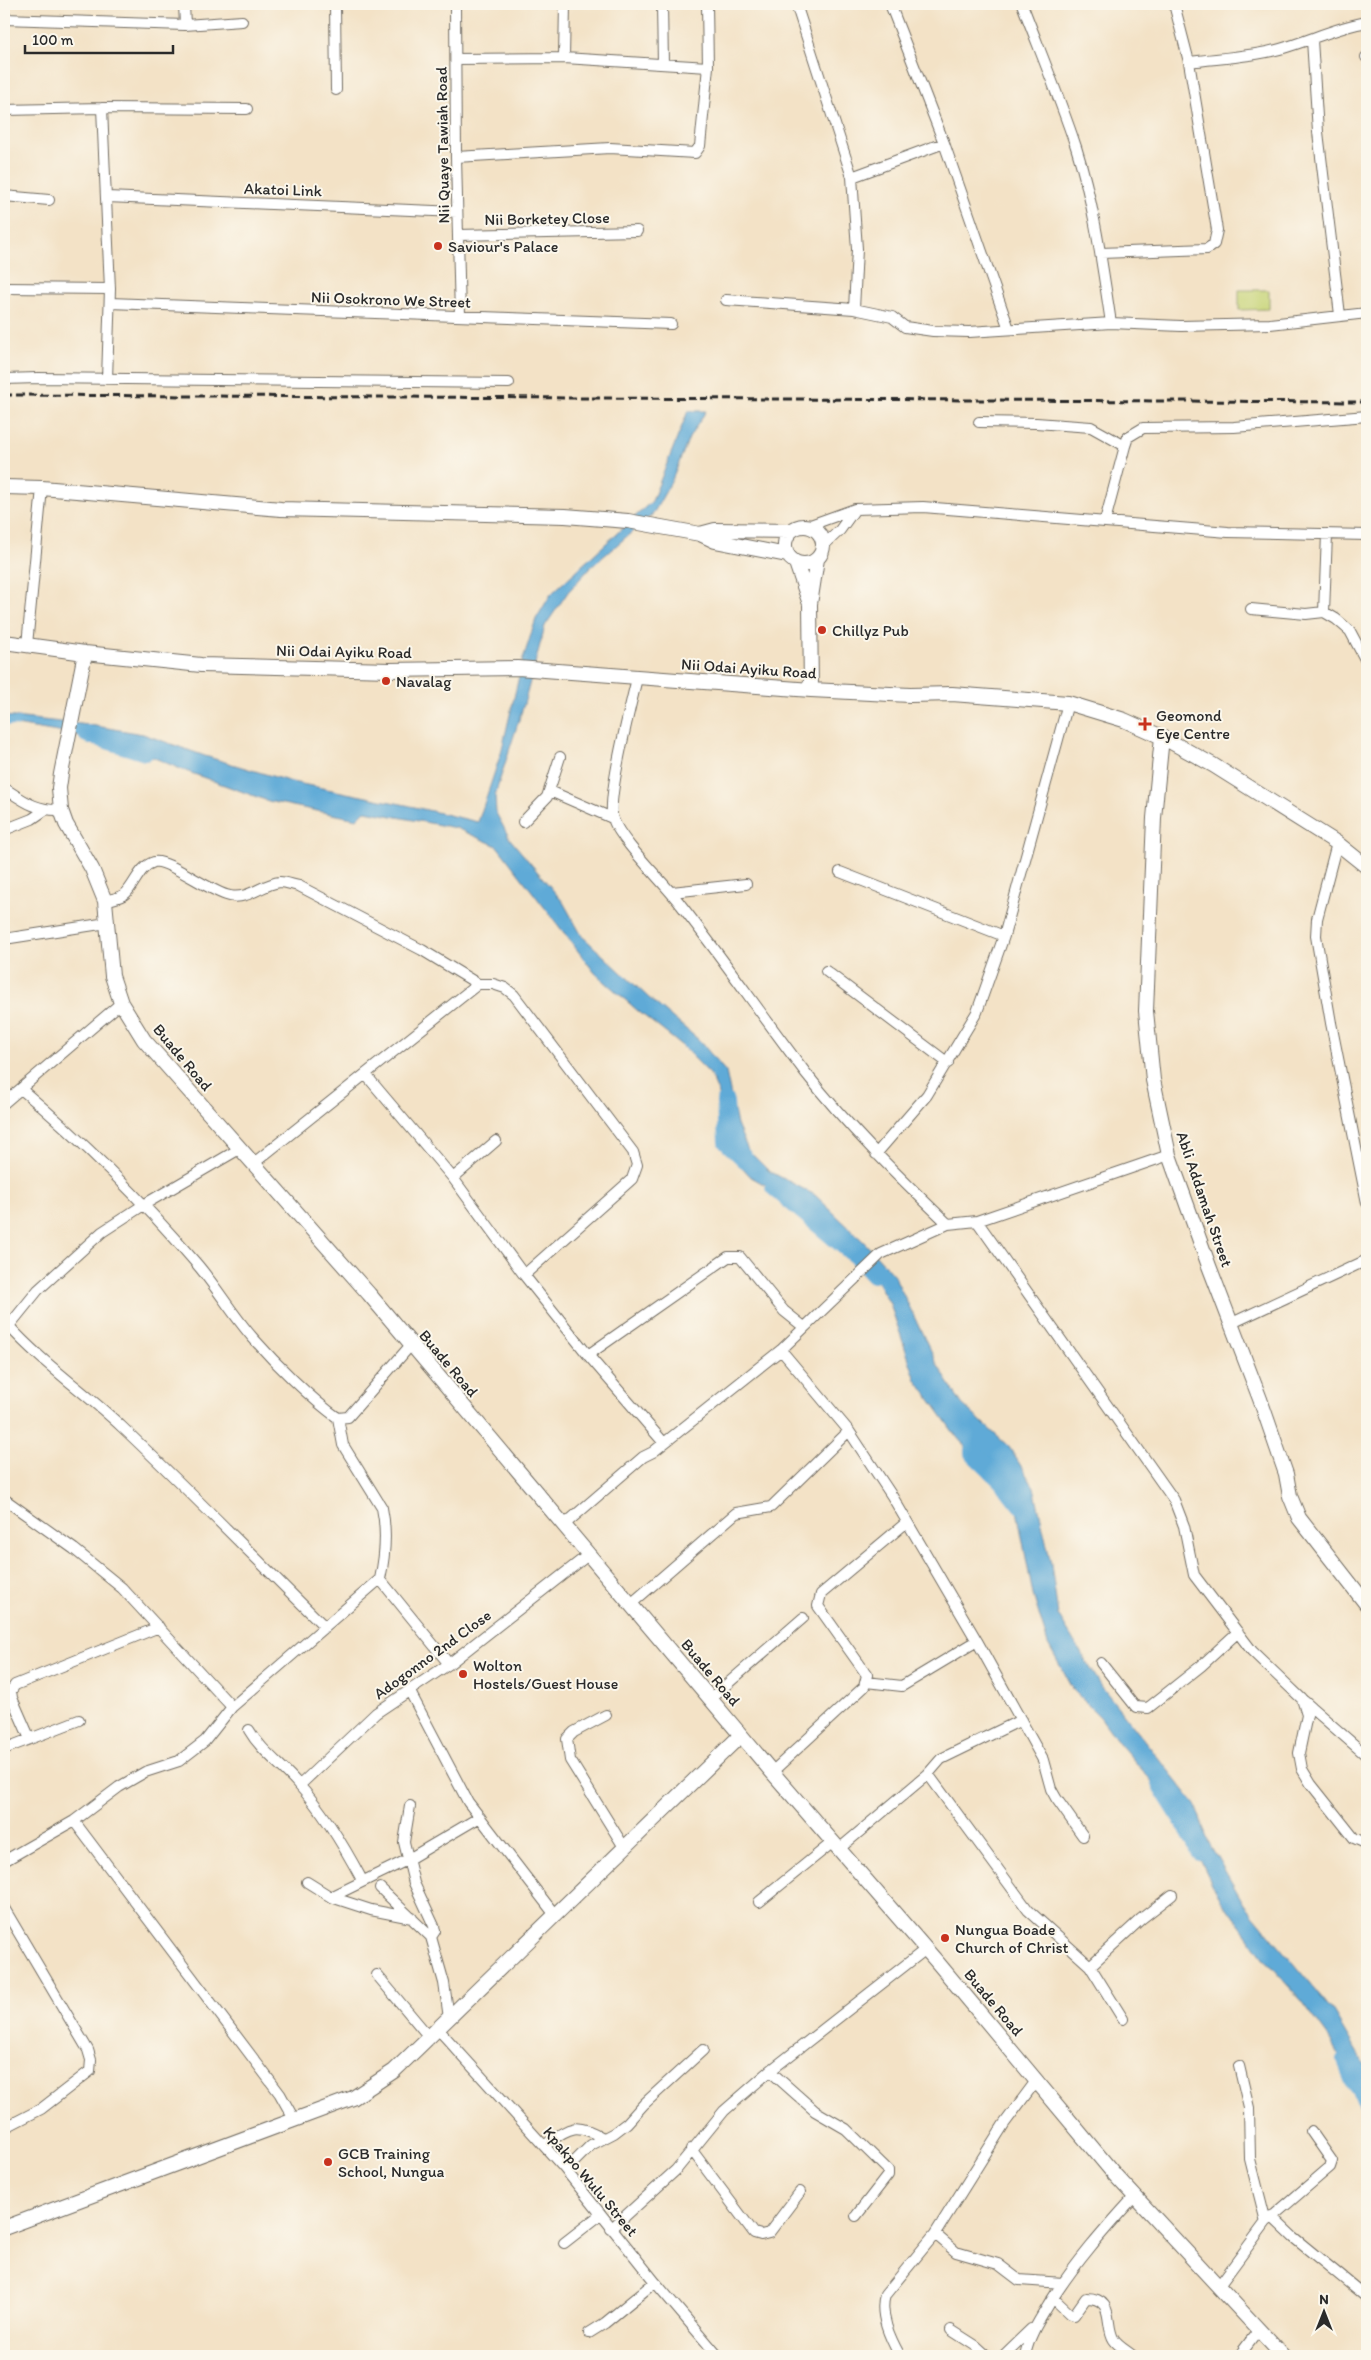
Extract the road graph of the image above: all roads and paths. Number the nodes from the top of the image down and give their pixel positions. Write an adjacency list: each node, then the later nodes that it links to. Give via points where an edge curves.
1 (184, 4): 14 (street)
2 (335, 4): 21 (street)
3 (456, 4): 17 (street, Nii Quaye Tawiah Road)
4 (565, 4): 16 (street)
5 (662, 4): 19 (street)
6 (707, 4): 20 (street)
7 (796, 4): 27 (street)
8 (890, 4): 25 (street)
9 (1022, 4): 34 (street, via 1076,147)
10 (1174, 4): 18 (street)
11 (4, 19): 14 (street)
12 (242, 21): 14 (street)
13 (1367, 22): 15 (street, via 1343,26)
14 (185, 24)
15 (1312, 40): 18 (street, via 1251,56); 41 (street, via 1318,132)
16 (564, 58): 17 (street); 19 (street)
17 (456, 59): 26 (street, Nii Quaye Tawiah Road)
18 (1189, 62): 34 (street, via 1216,230 1214,244 1207,249)
19 (662, 64): 20 (street)
20 (708, 67): 26 (street, via 700,146 696,153 610,148)
21 (336, 90)
22 (102, 108): 23 (street); 24 (street); 29 (street)
23 (247, 109)
24 (4, 110)
25 (944, 143): 27 (street); 45 (street)
26 (456, 157): 31 (street, Nii Quaye Tawiah Road)
27 (852, 177): 39 (street, via 857,249)
28 (4, 196): 30 (street)
29 (107, 197): 31 (street, Akatoi Link); 36 (street)
30 (48, 200)
31 (457, 212): 33 (street, Nii Quaye Tawiah Road)
32 (637, 231): 33 (street, Nii Borketey Close)
33 (458, 235): 42 (street, Nii Quaye Tawiah Road)
34 (1101, 253): 43 (street)
35 (4, 288): 36 (street)
36 (110, 289): 38 (street)
37 (726, 300): 39 (street)
38 (110, 303): 42 (street, Nii Osokrono We Street); 47 (street)
39 (854, 309): 45 (street, via 892,317 905,326 933,332)
40 (1367, 313): 41 (street)
41 (1340, 315): 43 (street, via 1270,324 1181,326)
42 (460, 316): 44 (street, Nii Osokrono We Street)
43 (1111, 323): 45 (street)
44 (671, 324)
45 (1009, 329)
46 (4, 379): 47 (street)
47 (107, 379): 48 (street)
48 (509, 383)
49 (1367, 416): 51 (street, via 1234,427 1143,428 1128,437)
50 (979, 422): 51 (street, via 1091,427)
51 (1125, 446): 55 (street)
52 (4, 487): 53 (street)
53 (42, 488): 58 (street, via 281,509 565,516 628,521); 68 (street)
54 (855, 509): 55 (street, via 923,507); 56 (street); 61 (street)
55 (1105, 521): 59 (street, via 1228,532)
56 (805, 526): 57 (street); 61 (street, via 818,532)
57 (791, 531): 58 (street, via 715,530); 62 (street, via 785,542)
58 (700, 534): 62 (street, via 715,541)
59 (1327, 534): 60 (street); 66 (street)
60 (1367, 535)
61 (823, 546): 63 (street)
62 (792, 559): 63 (street, via 807,564); 64 (street)
63 (817, 559): 64 (street)
64 (810, 604): 72 (street)
65 (1251, 609): 66 (street, via 1306,614)
66 (1324, 612): 70 (street, via 1350,631)
67 (4, 642): 68 (street, Nii Odai Ayiku Road)
68 (26, 645): 69 (street, Nii Odai Ayiku Road)
69 (85, 653): 71 (street, Nii Odai Ayiku Road, via 201,665 390,670 518,668); 79 (street, via 59,788)
70 (1367, 662)
71 (637, 678): 72 (street, Nii Odai Ayiku Road); 80 (street, via 613,788)
72 (811, 690): 73 (street, Nii Odai Ayiku Road, via 952,694)
73 (1068, 703): 74 (street, Nii Odai Ayiku Road, via 1124,720); 90 (street)
74 (1162, 737): 83 (street, Nii Odai Ayiku Road); 102 (street, Abli Addamah Street, via 1154,818 1146,1011 1153,1080)
75 (560, 757): 77 (street)
76 (4, 788): 78 (street)
77 (550, 791): 80 (street); 81 (street)
78 (45, 810): 79 (street); 82 (street)
79 (61, 810): 88 (street, Buade Road, via 92,869)
80 (612, 818): 87 (street)
81 (523, 822)
82 (4, 830)
83 (1337, 842): 84 (street, Nii Odai Ayiku Road); 105 (street, via 1317,919 1316,936 1330,1023)
84 (1367, 867)
85 (840, 872): 90 (street)
86 (746, 884): 87 (street)
87 (672, 892): 101 (street, via 806,1073)
88 (104, 901): 89 (street, Buade Road); 93 (street, via 125,894 146,866 155,861 164,862 214,891 241,898 264,886 281,882 299,886 422,950)
89 (107, 923): 91 (street); 94 (street, Buade Road, via 112,976)
90 (1004, 936): 95 (street, via 977,1012)
91 (4, 939)
92 (826, 971): 95 (street)
93 (478, 984): 96 (street); 110 (street, via 493,984 514,995 633,1152 637,1165 632,1179)
94 (121, 1003): 97 (street); 100 (street, Buade Road, via 164,1065)
95 (948, 1063): 101 (street, via 927,1095)
96 (366, 1075): 103 (street); 104 (street)
97 (21, 1089): 98 (street); 106 (street, via 62,1123)
98 (4, 1103)
99 (496, 1141): 104 (street)
100 (241, 1148): 103 (street, Buade Road); 106 (street)
101 (876, 1154): 108 (street)
102 (1169, 1155): 107 (street); 111 (street, Abli Addamah Street)
103 (254, 1163): 114 (street, Buade Road, via 369,1294)
104 (453, 1178): 110 (street)
105 (1367, 1203)
106 (145, 1204): 113 (street, via 102,1232 38,1290); 117 (street, via 198,1265 252,1338 324,1409)
107 (977, 1221): 108 (street); 130 (street, via 1174,1500 1184,1526 1194,1575)
108 (948, 1224): 112 (street, via 881,1254)
109 (1367, 1260): 111 (street)
110 (524, 1275): 116 (street)
111 (1232, 1323): 126 (street, Abli Addamah Street, via 1299,1518)
112 (804, 1327): 115 (street); 116 (street, via 784,1311 740,1257 734,1256 728,1257)
113 (6, 1329): 129 (street, via 99,1406 180,1481)
114 (410, 1346): 117 (street, via 348,1417); 122 (street, Buade Road)
115 (781, 1350): 118 (street); 119 (street)
116 (588, 1355): 119 (street)
117 (338, 1418): 124 (street, via 343,1446 382,1508 385,1548)
118 (849, 1431): 121 (street); 125 (street, via 771,1506 736,1513)
119 (664, 1443): 122 (street, via 635,1463)
120 (4, 1499): 128 (street, via 74,1548 122,1588)
121 (907, 1522): 131 (street); 134 (street, via 824,1590 819,1600 818,1606 867,1674)
122 (564, 1525): 123 (street, Buade Road)
123 (588, 1555): 125 (street, Buade Road); 133 (street, Adogonno 2nd Close)
124 (380, 1579): 129 (street); 133 (street)
125 (631, 1604): 136 (street, Buade Road)
126 (1367, 1606)
127 (804, 1618): 136 (street)
128 (159, 1627): 138 (street); 144 (street, via 15,1686 11,1691 12,1698)
129 (324, 1627): 138 (street)
130 (1238, 1632): 132 (street, via 1148,1708 1136,1707); 137 (street, via 1252,1651)
131 (977, 1641): 134 (street, via 902,1686); 141 (street)
132 (1101, 1663)
133 (449, 1664): 135 (street, Adogonno 2nd Close)
134 (866, 1682): 147 (street)
135 (409, 1690): 149 (street, Adogonno 2nd Close, via 376,1713); 151 (street, via 468,1802)
136 (710, 1699): 143 (street, Buade Road)
137 (1302, 1700): 146 (street); 154 (street, via 1307,1715 1299,1753 1302,1769 1354,1838)
138 (232, 1707): 152 (street, via 205,1742 179,1761 145,1772 113,1791)
139 (606, 1715): 156 (street, via 574,1732 568,1739 568,1750 570,1760)
140 (79, 1720): 144 (street)
141 (1021, 1720): 148 (street, via 940,1759); 153 (street, via 1043,1760 1051,1789)
142 (249, 1730): 149 (street, via 258,1745)
143 (740, 1735): 147 (street, Buade Road); 156 (street)
144 (30, 1739): 145 (street)
145 (4, 1749)
146 (1367, 1756)
147 (772, 1772): 155 (street, Buade Road)
148 (928, 1774): 155 (street); 170 (street, via 1028,1910)
149 (300, 1785): 159 (street, via 340,1839)
150 (410, 1806): 157 (street, via 404,1842)
151 (480, 1817): 157 (street); 166 (street)
152 (74, 1821): 158 (street); 179 (street, via 280,2094)
153 (1083, 1836)
154 (1367, 1841)
155 (836, 1846): 164 (street); 169 (street, Buade Road)
156 (624, 1847): 166 (street)
157 (407, 1860): 159 (street); 168 (street, via 414,1884 434,1926)
158 (4, 1861)
159 (362, 1880): 163 (street)
160 (307, 1882): 163 (street)
161 (380, 1888): 167 (street)
162 (1172, 1894): 170 (street)
163 (331, 1897): 167 (street, via 371,1910)
164 (759, 1902)
165 (4, 1908): 180 (street, via 92,2060 90,2070 41,2110)
166 (554, 1914): 172 (street)
167 (412, 1918): 168 (street)
168 (431, 1936): 172 (street, via 444,1983)
169 (926, 1949): 177 (street); 178 (street, Buade Road)
170 (1090, 1966): 173 (street)
171 (377, 1975): 174 (street, Kpakpo Wulu Street)
172 (449, 2018): 174 (street)
173 (1123, 2019)
174 (434, 2033): 179 (street, via 394,2071 353,2098); 183 (street, Kpakpo Wulu Street)
175 (702, 2050): 182 (street, via 627,2123)
176 (1239, 2066): 190 (street, via 1249,2108 1250,2159)
177 (770, 2070): 184 (street, via 724,2111); 189 (street, via 815,2111 846,2129 888,2170 888,2175)
178 (1036, 2081): 187 (street, Buade Road); 193 (street, via 1004,2124)
179 (295, 2121): 191 (street)
180 (4, 2128)
181 (1311, 2131): 190 (street, via 1332,2161 1330,2167)
182 (602, 2138): 183 (street, via 585,2128 567,2130); 185 (street)
183 (544, 2146): 185 (street, Kpakpo Wulu Street)
184 (691, 2149): 186 (street, via 754,2233 769,2233); 192 (street, via 676,2170)
185 (564, 2168): 188 (street, Kpakpo Wulu Street)
186 (800, 2192)
187 (1135, 2196): 196 (street, via 1085,2252); 197 (street, Buade Road)
188 (600, 2216): 192 (street, Kpakpo Wulu Street); 194 (street)
189 (856, 2216)
190 (1268, 2219): 197 (street); 198 (street)
191 (4, 2228)
192 (612, 2229): 195 (street, Kpakpo Wulu Street)
193 (935, 2234): 196 (street, via 956,2252 998,2264 1019,2280); 205 (street, via 884,2295 883,2314)
194 (564, 2243)
195 (654, 2282): 203 (street, via 605,2323); 204 (street, Kpakpo Wulu Street)
196 (1063, 2283): 199 (street)
197 (1218, 2287): 202 (street, Buade Road)
198 (1365, 2296)
199 (1053, 2298): 200 (street); 209 (street, via 1074,2315 1086,2298 1100,2302 1108,2310 1114,2340)
200 (1036, 2325): 207 (street); 208 (street)
201 (951, 2330): 206 (street)
202 (1258, 2331): 210 (street); 211 (street, Buade Road)
203 (589, 2332)
204 (718, 2356)
205 (900, 2356)
206 (987, 2356)
207 (1003, 2356)
208 (1025, 2356)
209 (1132, 2356)
210 (1239, 2356)
211 (1283, 2356)

